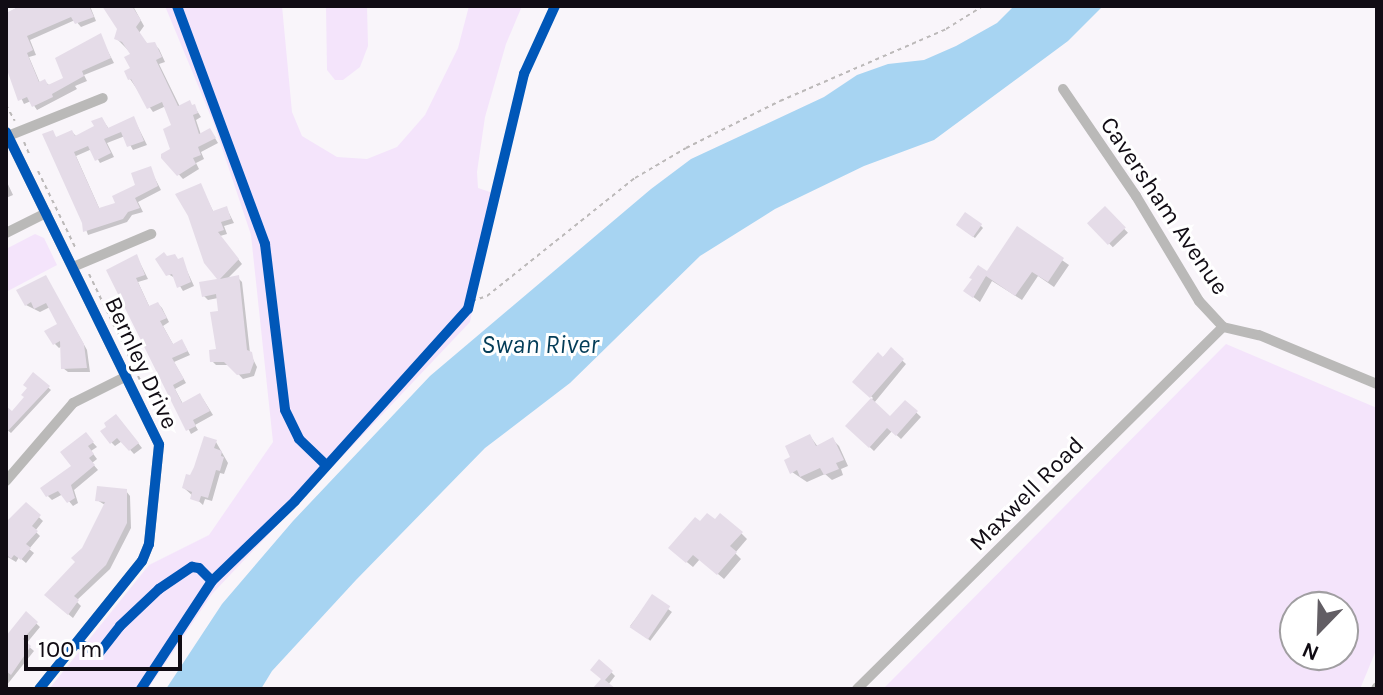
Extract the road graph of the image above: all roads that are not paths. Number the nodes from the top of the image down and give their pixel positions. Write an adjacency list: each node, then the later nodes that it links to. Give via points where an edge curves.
1 (1063, 89): 8 (street, Caversham Avenue, via 1199,301)
2 (103, 98): 3 (street)
3 (7, 134): 4 (street, Bernley Drive)
4 (46, 213): 5 (street); 7 (street, Bernley Drive)
5 (6, 233)
6 (151, 234): 7 (street)
7 (73, 267): 9 (street, Bernley Drive)
8 (1223, 327): 10 (street, Caversham Avenue, via 1259,335); 13 (street, Maxwell Road)
9 (127, 376): 11 (street, via 73,403); 12 (street, Bernley Drive, via 159,445 149,544 128,581)
10 (1377, 384)
11 (6, 481)
12 (39, 689)
13 (857, 689)

